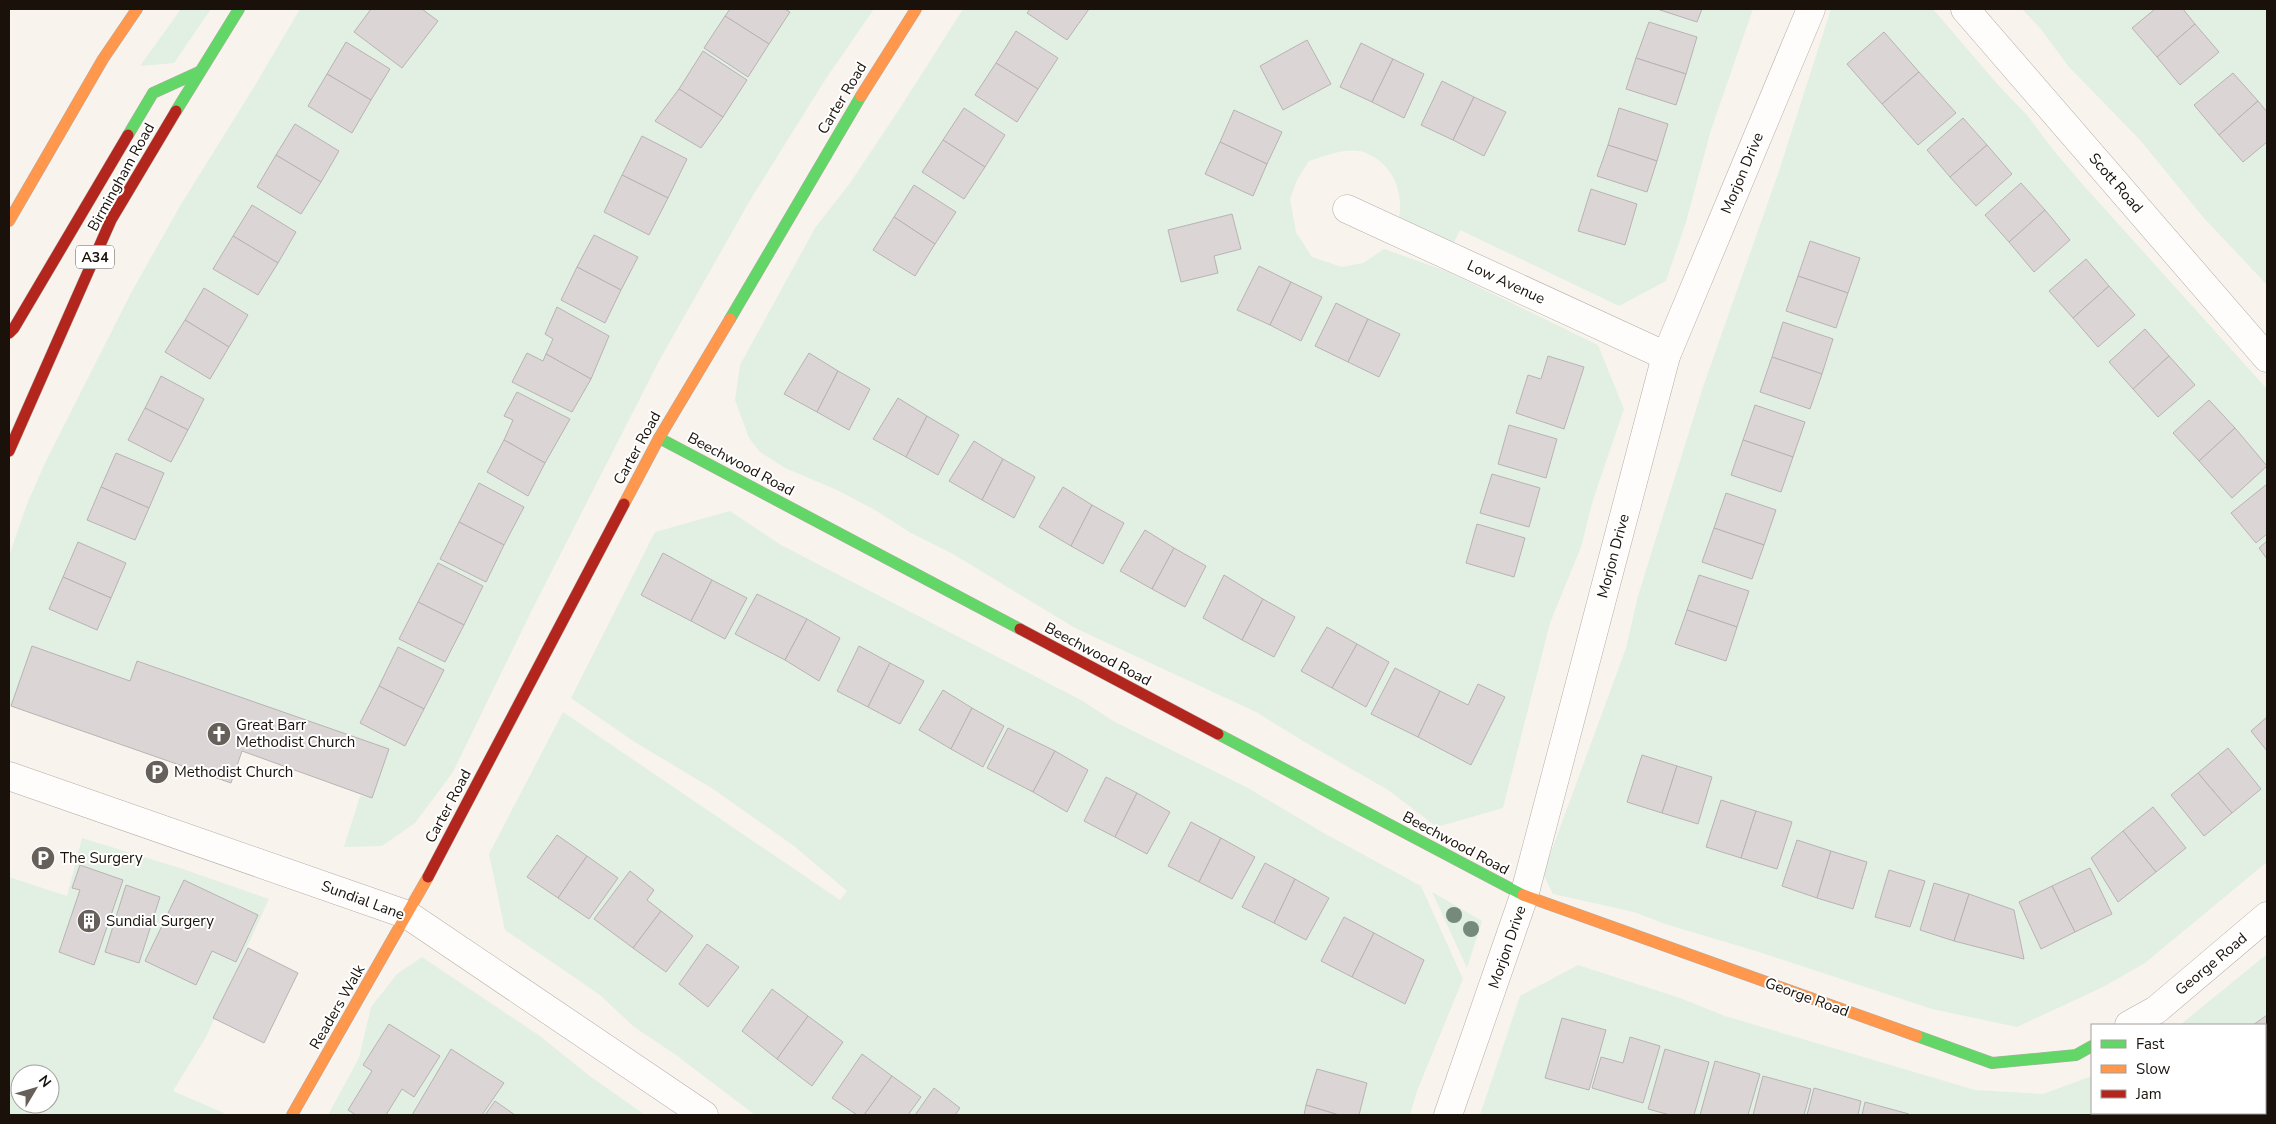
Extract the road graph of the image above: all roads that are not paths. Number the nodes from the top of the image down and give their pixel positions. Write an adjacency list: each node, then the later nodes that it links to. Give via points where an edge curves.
1 (137, 9): 8 (main road, via 103,59)
2 (239, 9): 6 (main road, Birmingham Road / A34)
3 (916, 9): 12 (main road, Carter Road)
4 (1811, 9): 10 (street, Morjon Drive)
5 (1965, 9): 11 (street, Scott Road)
6 (199, 72): 9 (main road, via 153,93); 13 (main road, Birmingham Road / A34, via 111,220)
7 (1346, 209): 10 (street, Low Avenue)
8 (9, 221)
9 (9, 333)
10 (1666, 356): 15 (street, Morjon Drive)
11 (2267, 358)
12 (659, 438): 15 (main road, Beechwood Road); 16 (main road, Carter Road)
13 (9, 452)
14 (9, 776): 16 (street, Sundial Lane)
15 (1524, 896): 19 (main road, George Road, via 1992,1063 2076,1055); 22 (street, Morjon Drive)
16 (408, 915): 20 (main road, Readers Walk); 21 (street, Sundial Lane)
17 (2267, 916): 18 (street, George Road, via 2156,1010)
18 (2131, 1024)
19 (2091, 1047)
20 (292, 1115)
21 (704, 1115)
22 (1448, 1115)

